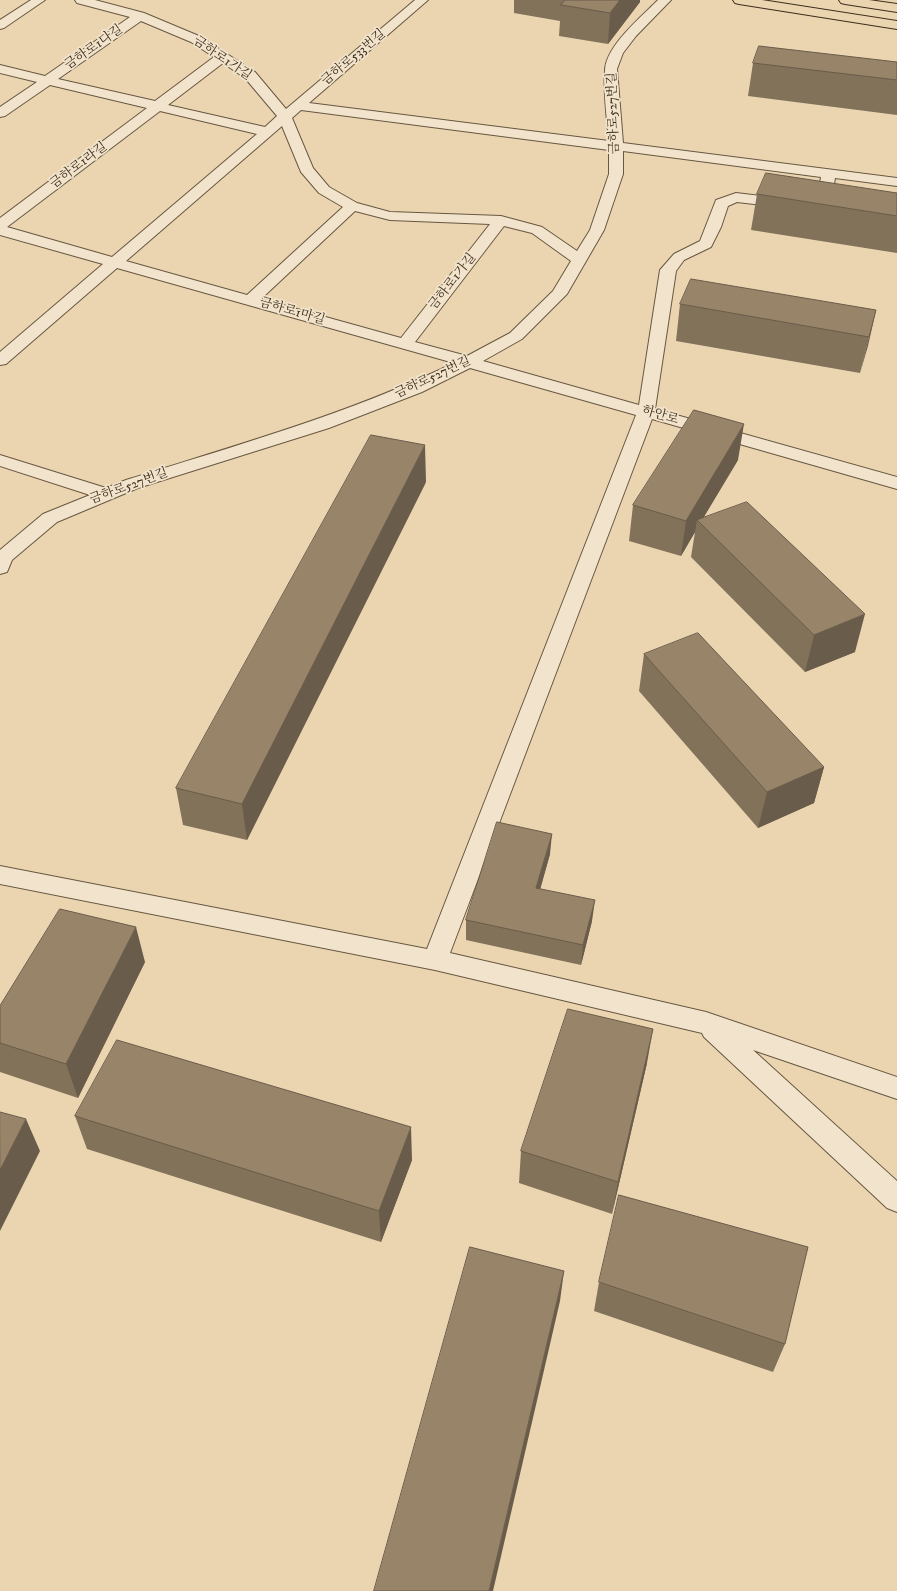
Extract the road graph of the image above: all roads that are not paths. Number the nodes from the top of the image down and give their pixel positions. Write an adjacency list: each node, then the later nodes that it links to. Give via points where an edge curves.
1 (39, 0): 11 (street)
2 (81, 0): 10 (street, 금하로1가길)
3 (422, 0): 17 (street, 금하로533번길)
4 (665, 0): 21 (street, 금하로527번길, via 617,52 611,69)
5 (738, 0): 12 (main road)
6 (845, 0): 7 (main road)
7 (867, 3): 8 (street); 9 (main road)
8 (897, 3)
9 (897, 8)
10 (140, 16): 13 (street, 금하로1가길, via 195,39); 15 (street, 금하로1다길)
11 (0, 25)
12 (897, 25)
13 (222, 57): 16 (street, 금하로1라길); 19 (street, 금하로1가길, via 250,75)
14 (0, 69): 15 (street)
15 (48, 80): 16 (street, 금하로1다길); 18 (street, 금하로1다길)
16 (157, 106): 20 (street); 26 (street, 금하로1라길)
17 (298, 106): 19 (street, 금하로533번길); 21 (street)
18 (0, 113)
19 (285, 117): 20 (street); 24 (street, 금하로1가길, via 306,169 324,190)
20 (267, 132): 29 (street)
21 (616, 147): 22 (street); 28 (street, 금하로527번길, via 616,174 597,230)
22 (829, 173): 23 (street); 34 (street, via 825,197 805,206 736,197 721,203 706,244 679,257 668,270)
23 (897, 182)
24 (352, 206): 25 (street, 금하로1가길, via 390,216); 30 (street)
25 (501, 220): 28 (street, 금하로1가길, via 537,230); 31 (street, 금하로1가길)
26 (0, 225)
27 (0, 230): 29 (street)
28 (578, 260): 33 (street, 금하로527번길, via 559,294 516,336)
29 (114, 262): 30 (street, 금하로1마길); 32 (street)
30 (250, 300): 31 (street, 금하로1마길)
31 (405, 344): 33 (street, 금하로1마길)
32 (0, 360)
33 (469, 362): 34 (street, 하안로); 37 (street, 금하로527번길, via 416,388 323,424)
34 (646, 412): 36 (street, 하안로); 40 (street)
35 (0, 460): 37 (street)
36 (897, 483)
37 (106, 494): 38 (street, 금하로527번길, via 50,518 4,557)
38 (0, 568)
39 (0, 875): 40 (street)
40 (435, 960): 41 (street)
41 (706, 1023): 42 (street); 43 (street)
42 (897, 1088)
43 (897, 1199)

